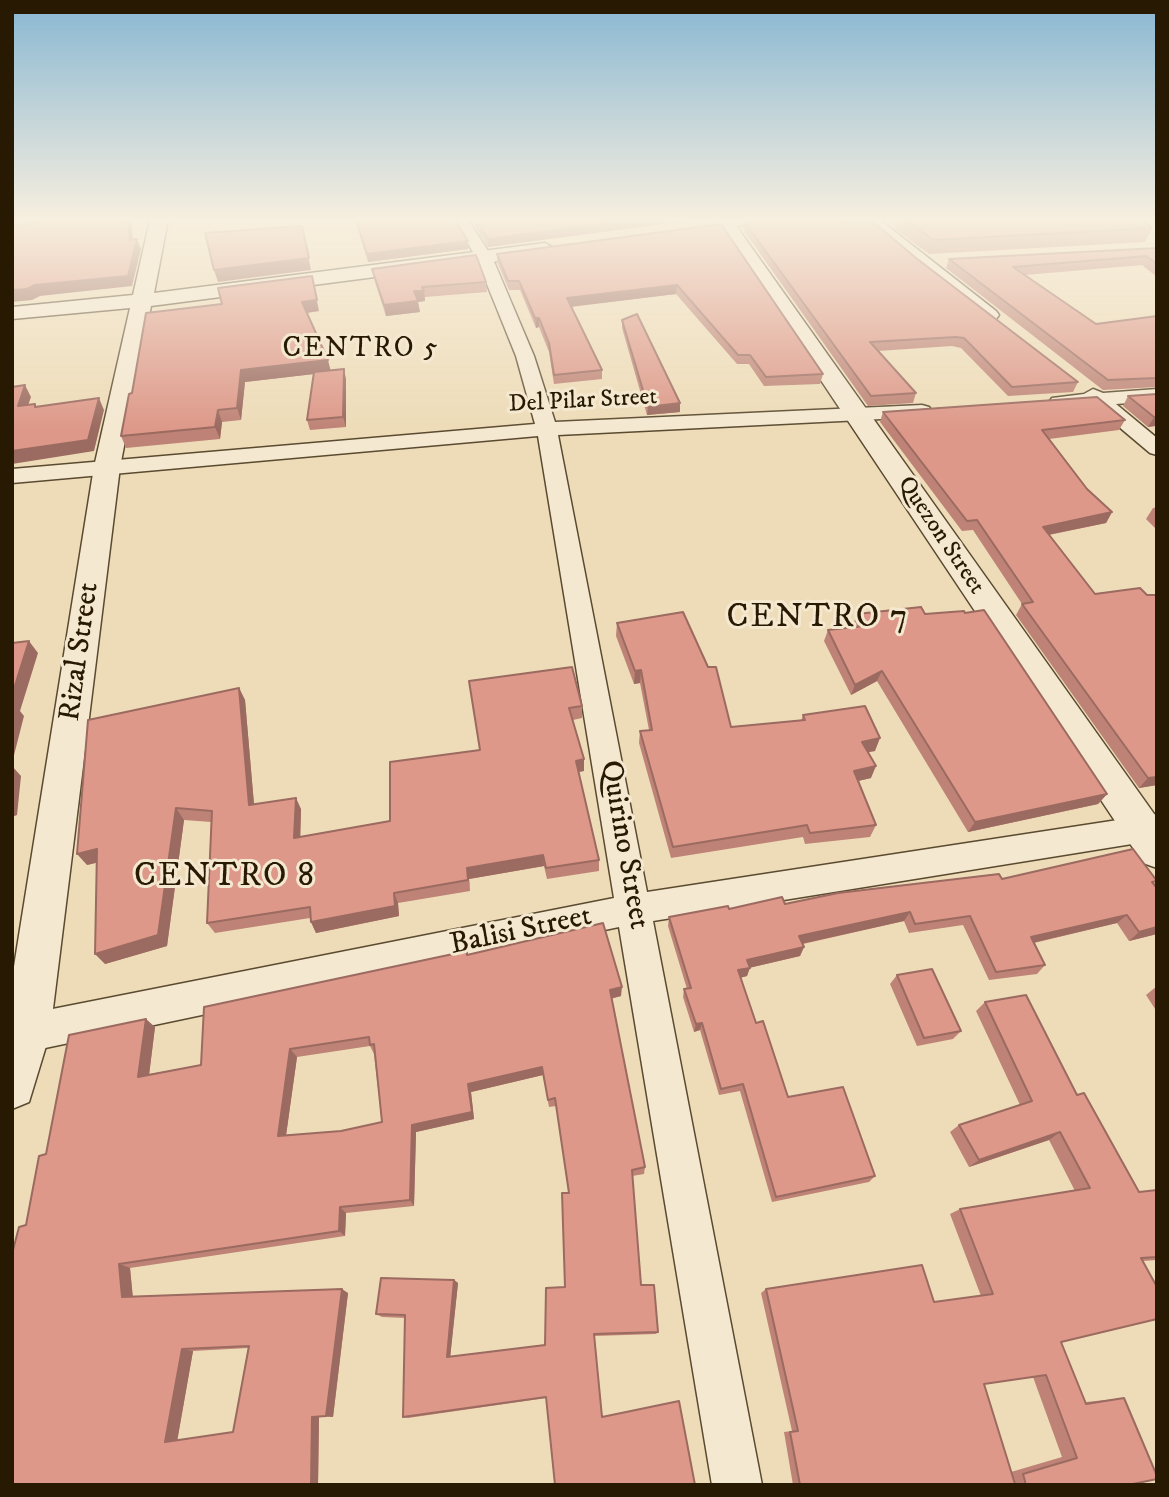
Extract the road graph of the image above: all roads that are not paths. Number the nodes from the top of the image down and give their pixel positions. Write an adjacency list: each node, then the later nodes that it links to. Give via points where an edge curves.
1 (143, 290): 6 (street, Rizal Street)
2 (190, 290): 6 (street)
3 (497, 290): 15 (street, Quirino Street, via 526,356)
4 (771, 290): 14 (street, Quezon Street)
5 (957, 290): 8 (street)
6 (142, 296): 7 (street); 17 (street, Rizal Street)
7 (12, 313)
8 (1009, 330)
9 (1076, 382): 11 (street)
10 (1157, 395): 11 (street)
11 (1098, 399): 12 (street); 16 (street)
12 (1045, 403)
13 (940, 410): 14 (street, Del Pilar Street)
14 (858, 415): 15 (street, Del Pilar Street); 19 (street, Quezon Street)
15 (547, 429): 17 (street, Del Pilar Street); 20 (street, Quirino Street)
16 (1157, 449)
17 (107, 467): 18 (street, Del Pilar Street); 21 (street, Rizal Street)
18 (12, 476)
19 (1152, 836): 20 (street, Balisi Street)
20 (634, 909): 21 (street, Balisi Street); 23 (street, Quirino Street)
21 (20, 1035): 22 (street, Rizal Street)
22 (12, 1085)
23 (737, 1485)

